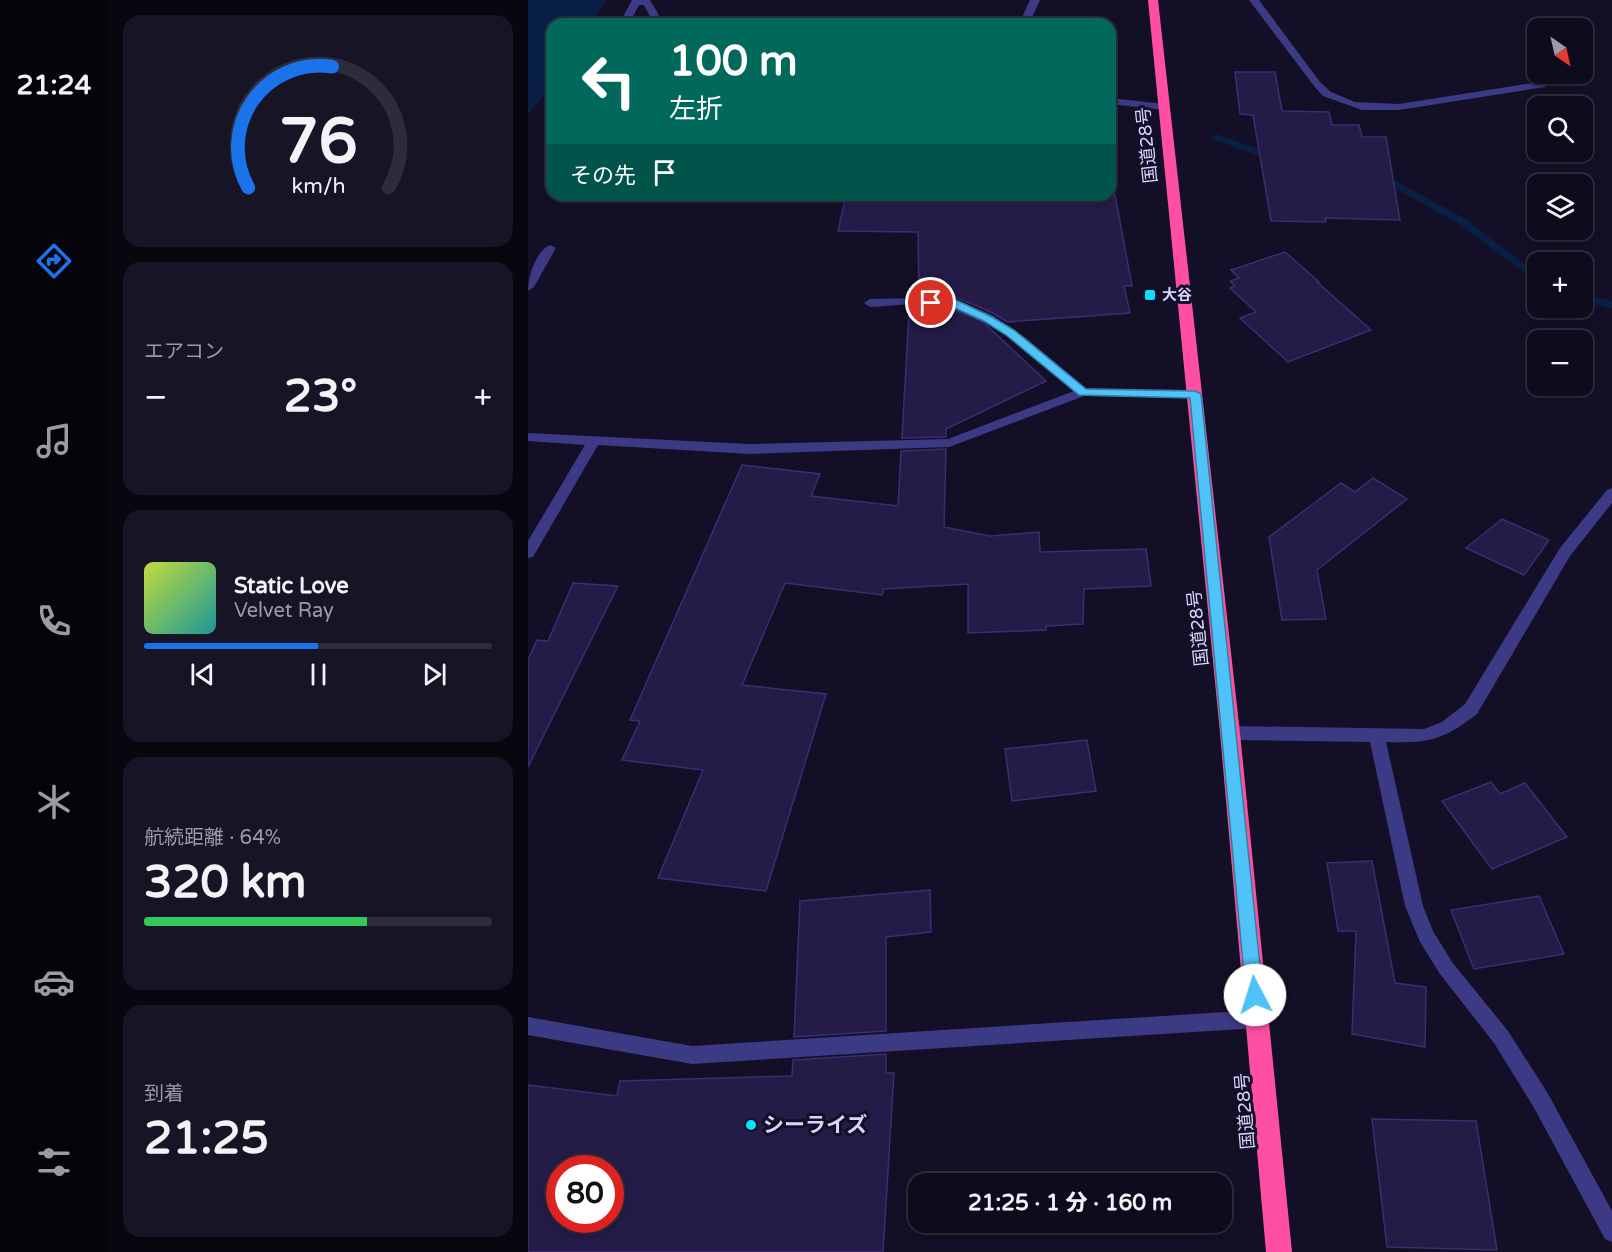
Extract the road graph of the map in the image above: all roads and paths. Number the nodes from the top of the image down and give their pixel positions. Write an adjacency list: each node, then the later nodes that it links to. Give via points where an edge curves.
1 (1035, 0): 7 (street)
2 (1153, 0): 10 (highway, 国道28号)
3 (1254, 0): 8 (street, via 1317,84 1328,94 1351,104 1399,107)
4 (637, 1): 5 (street); 6 (street, via 646,2)
5 (627, 18)
6 (655, 18)
7 (1027, 18)
8 (1545, 84)
9 (1116, 102): 10 (street)
10 (1164, 107): 15 (highway, 国道28号)
11 (550, 248): 12 (street)
12 (528, 287)
13 (870, 303): 14 (street, via 952,303 965,308 1010,333)
14 (1083, 392): 15 (street); 17 (street, via 949,443 750,449)
15 (1195, 394): 20 (highway, 国道28号)
16 (528, 437): 17 (street)
17 (594, 440): 19 (street)
18 (1612, 492): 21 (street, via 1565,552 1471,709 1448,726 1424,736)
19 (528, 554)
20 (1230, 734): 21 (street); 22 (highway, 国道28号)
21 (1377, 736): 24 (street, via 1414,906 1426,936 1446,968 1501,1037 1540,1098)
22 (1257, 1019): 23 (street, via 692,1055); 25 (highway, 国道28号)
23 (528, 1026)
24 (1612, 1232)
25 (1279, 1252)

